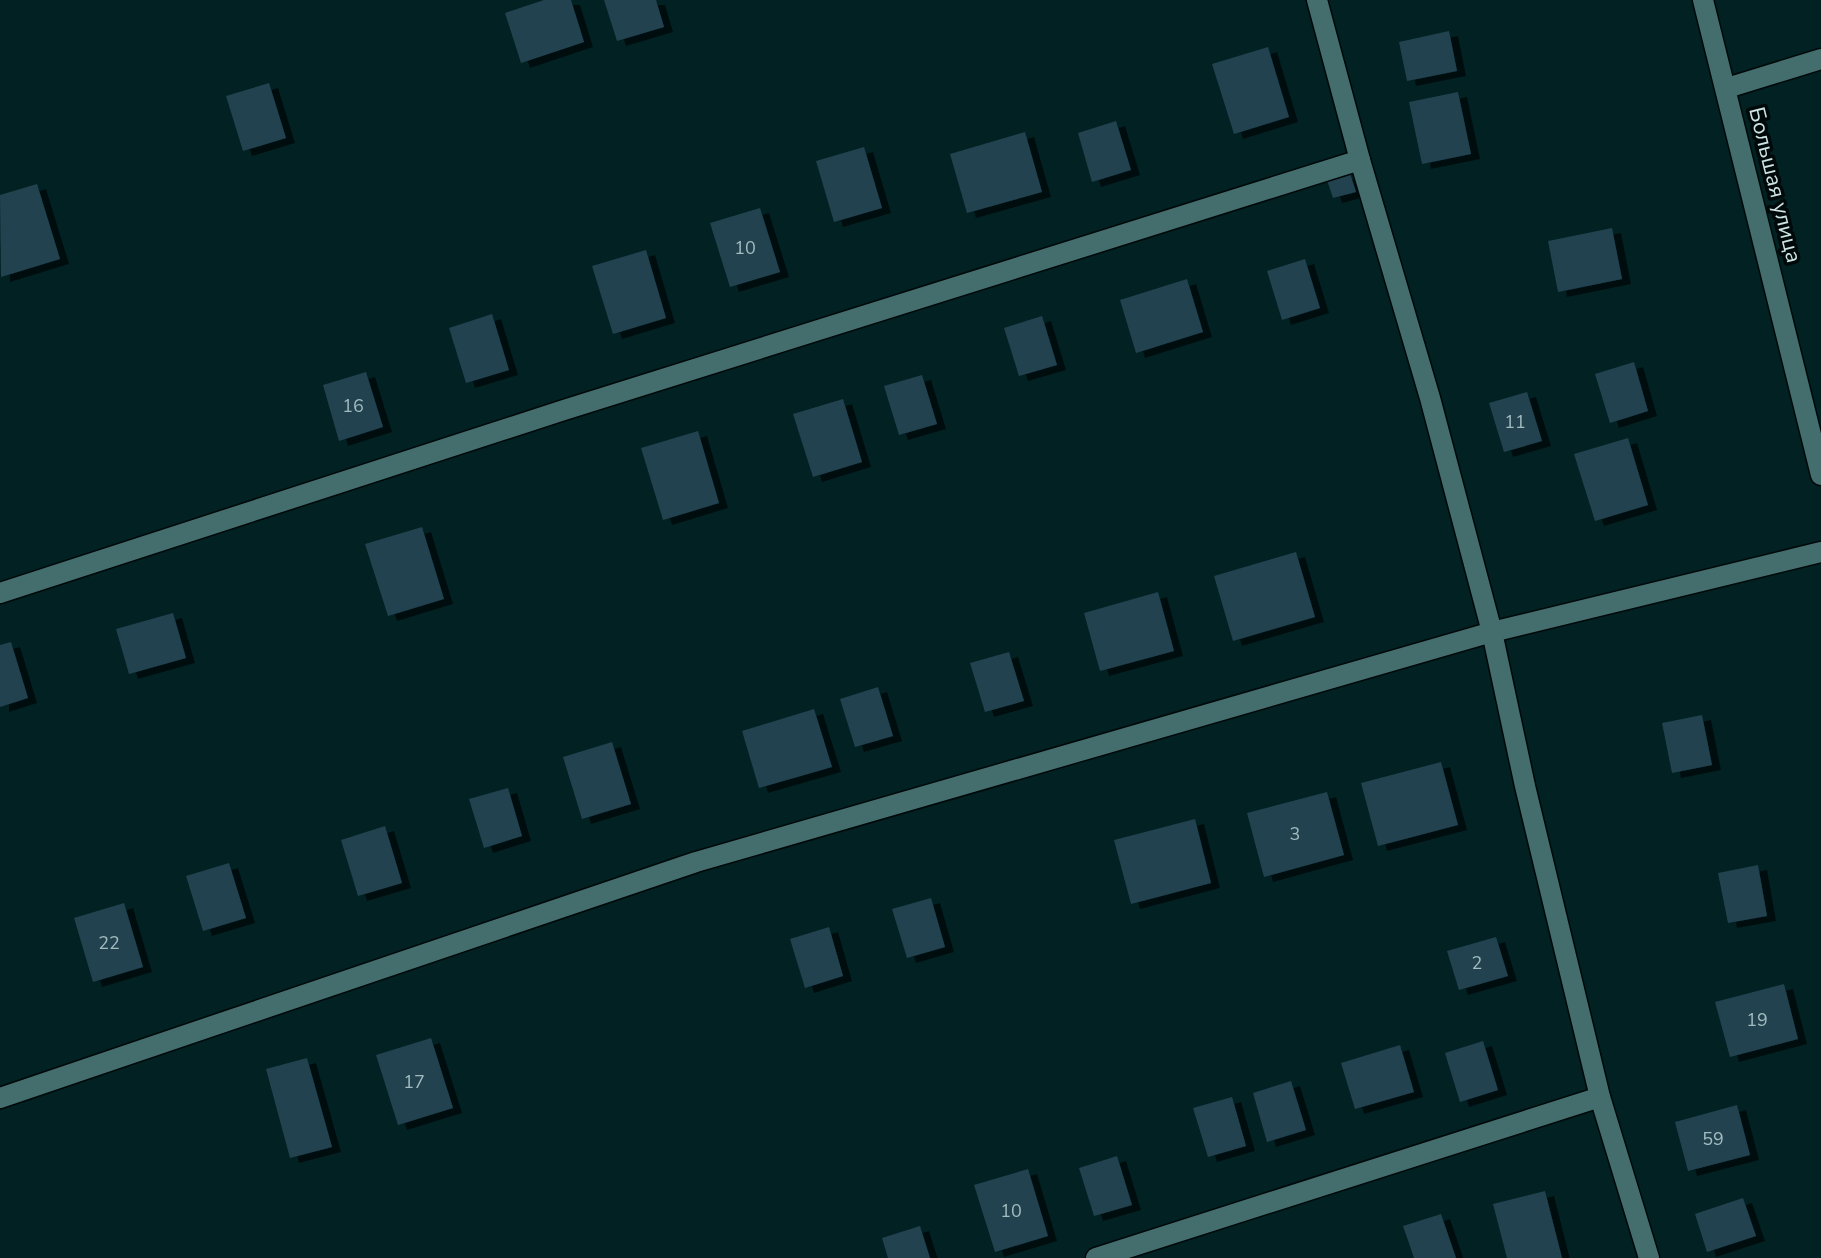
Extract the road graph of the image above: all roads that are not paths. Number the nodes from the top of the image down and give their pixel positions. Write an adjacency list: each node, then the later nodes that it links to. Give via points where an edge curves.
1 (1317, 0): 5 (street)
2 (1703, 0): 4 (street, Большая улица)
3 (1821, 59): 4 (street)
4 (1727, 88): 6 (street, Большая улица)
5 (1360, 160): 8 (street); 9 (street)
6 (1821, 475)
7 (1821, 552): 9 (street)
8 (0, 593)
9 (1492, 632): 10 (street); 11 (street, via 696,862)
10 (1600, 1097): 12 (street); 13 (street)
11 (0, 1098)
12 (1096, 1258)
13 (1649, 1258)

